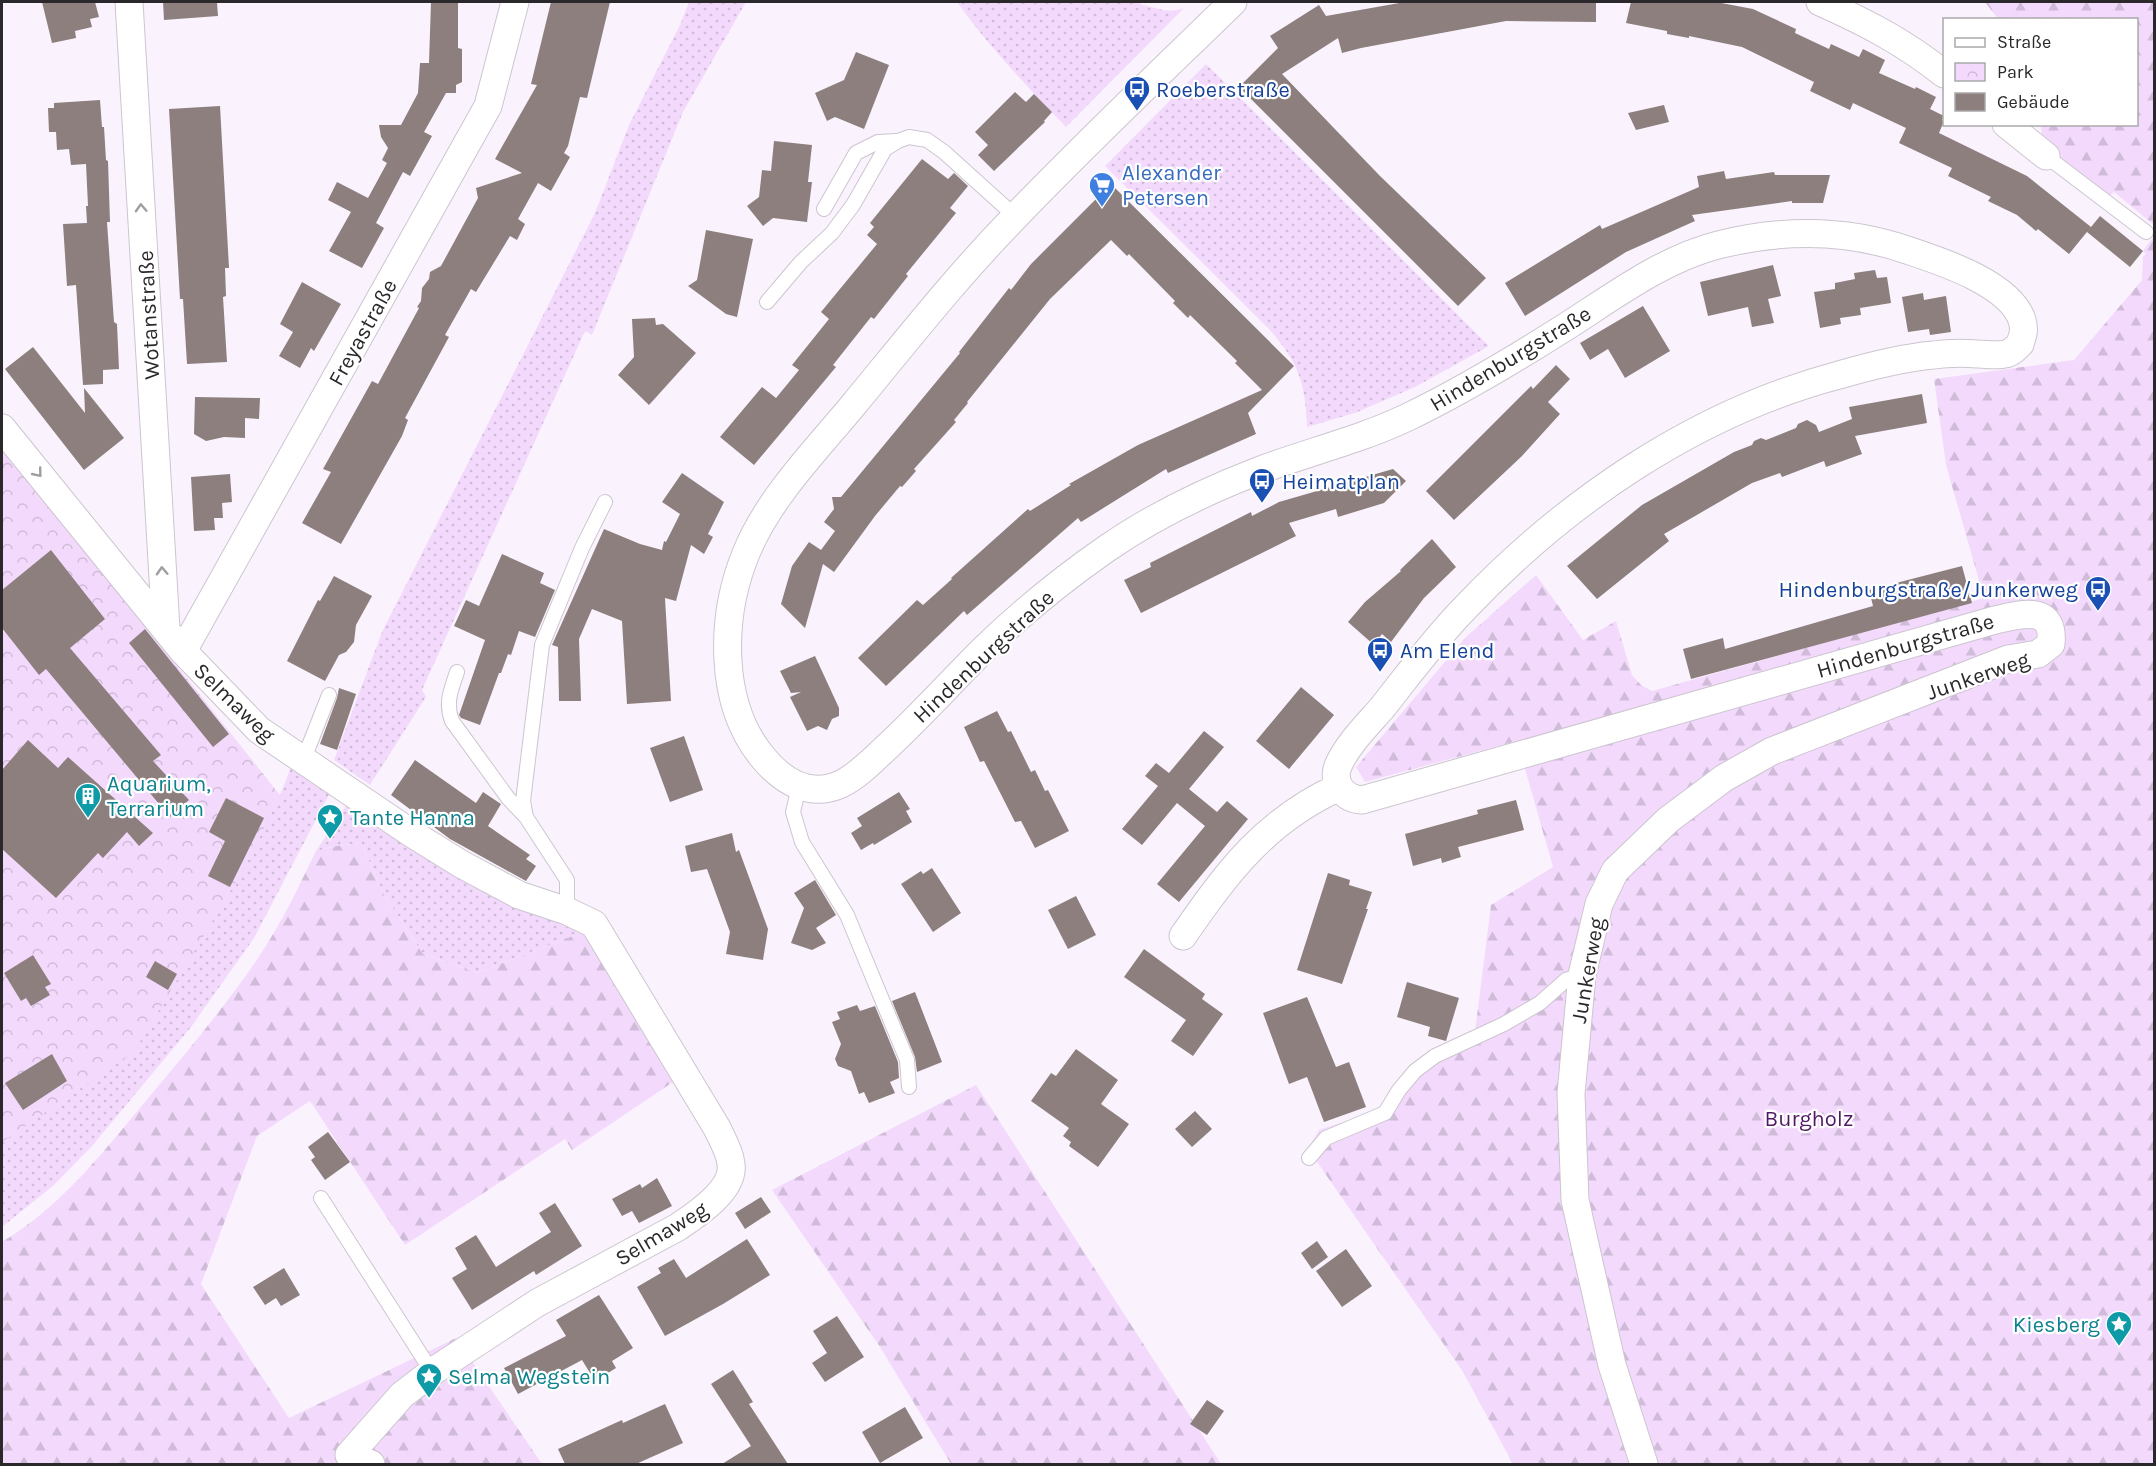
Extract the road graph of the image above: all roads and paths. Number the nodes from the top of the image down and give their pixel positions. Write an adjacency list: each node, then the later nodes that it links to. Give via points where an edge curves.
1 (129, 2): 15 (street, Wotanstraße, one-way to 1)
2 (514, 2): 17 (street, Freyastraße, via 488,106)
3 (1233, 2): 10 (street)
4 (1821, 2): 5 (street, via 1875,27)
5 (1943, 73)
6 (2008, 126): 8 (street)
7 (898, 141): 9 (lane, via 878,142 856,153); 10 (lane, via 909,137 927,140); 12 (lane, via 885,149 832,233)
8 (2046, 156): 11 (lane)
9 (824, 208)
10 (1015, 216): 21 (street, via 775,501 748,548 730,621 731,684 751,742 773,768)
11 (2146, 232)
12 (767, 302)
13 (2, 428): 15 (street, Selmaweg, one-way to 15)
14 (605, 502): 23 (lane, via 542,645 523,801)
15 (166, 629): 17 (street, Selmaweg)
16 (2052, 633): 22 (street, Hindenburgstraße, via 2042,616 2014,615 1362,800 1351,799); 26 (street, Junkerweg, via 2051,644 2038,654 2008,659 1772,751 1724,778 1668,820 1615,871 1599,904)
17 (183, 651): 20 (street, Selmaweg, via 259,730)
18 (457, 672): 23 (lane, via 448,699 452,721 507,798)
19 (329, 695): 20 (lane)
20 (303, 761): 24 (street, Selmaweg, via 461,864 519,895)
21 (800, 786): 22 (street, Hindenburgstraße, via 826,788 841,784 858,772 1028,608 1144,525 1261,470 1404,419 1488,376 1666,264 1693,253 1772,235 1852,236 1884,242 1942,262 1990,285 2015,308 2021,317 2023,337 2006,354 1932,355 1837,375 1710,424 1618,477 1513,560 1462,611 1349,749 1337,771); 27 (lane, via 793,812 802,842 847,915 907,1060)
22 (1339, 787): 25 (street, via 1293,812 1247,850)
23 (526, 817): 24 (lane, via 567,880)
24 (567, 911): 30 (street, Selmaweg, via 598,929 717,1128 732,1165 728,1182 715,1200 678,1227 537,1302)
25 (1183, 936)
26 (1582, 975): 28 (lane, via 1566,980 1540,1003 1504,1024 1435,1056 1410,1077 1384,1113 1326,1138); 32 (street, Junkerweg, via 1571,1094 1575,1200 1610,1355)
27 (909, 1087)
28 (1309, 1158)
29 (321, 1198): 30 (lane)
30 (432, 1372): 31 (street, Selmaweg, via 402,1395 349,1455)
31 (371, 1464)
32 (1644, 1464)

